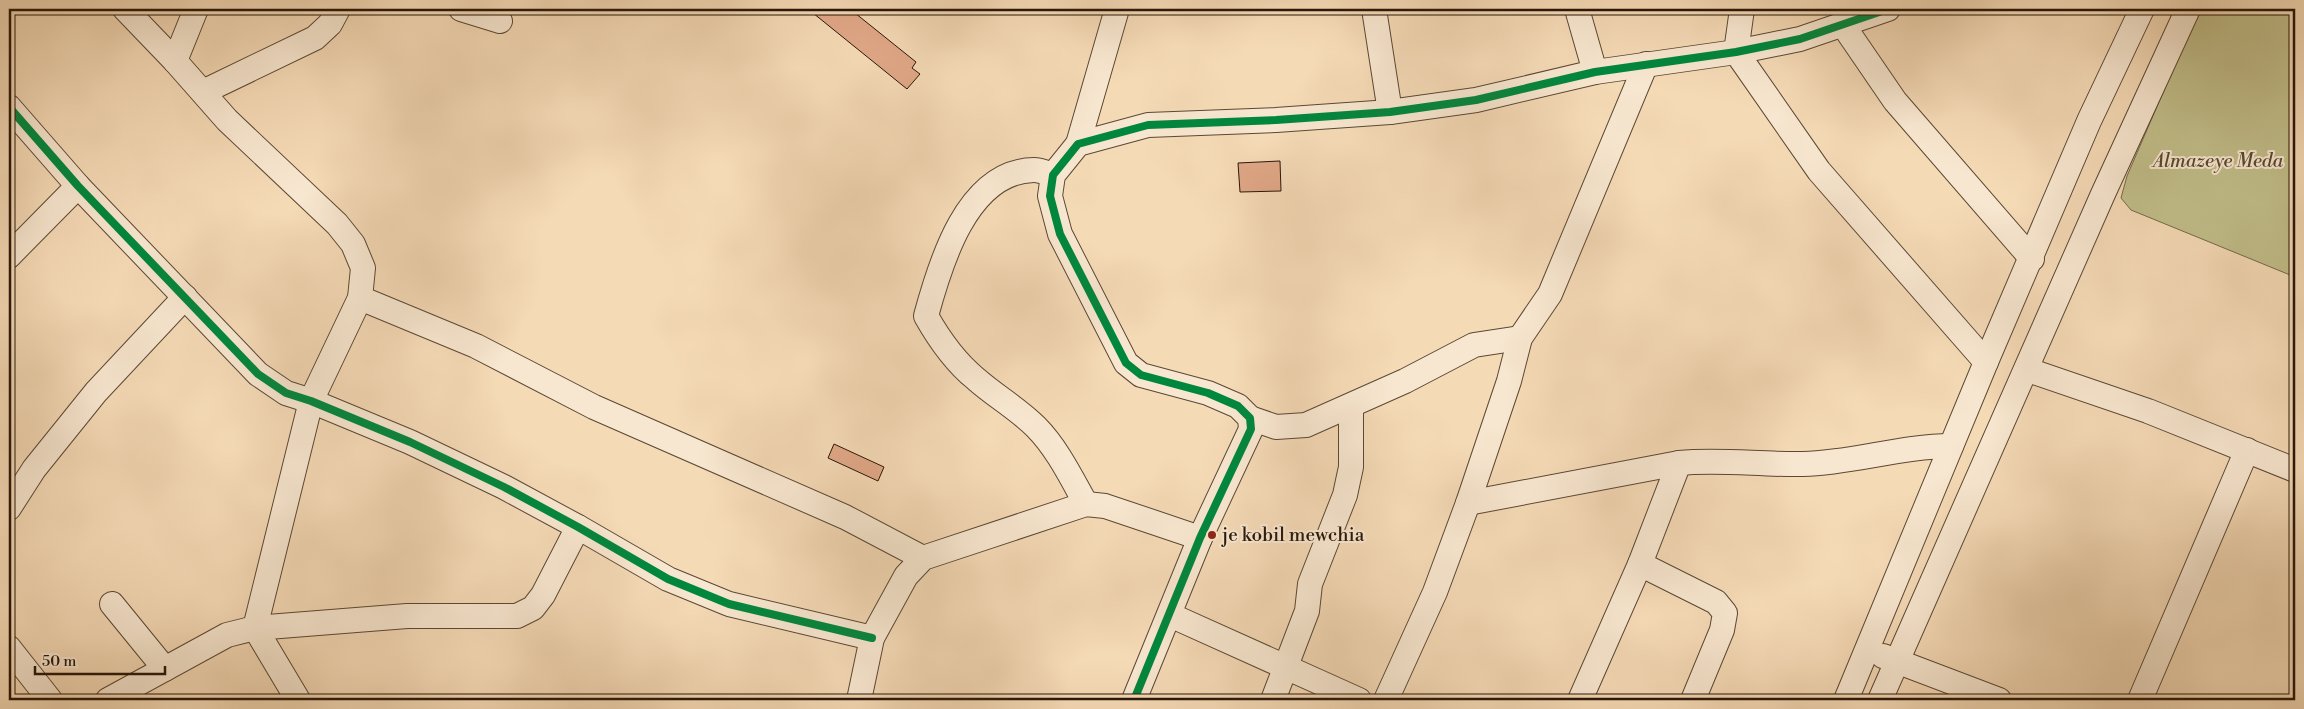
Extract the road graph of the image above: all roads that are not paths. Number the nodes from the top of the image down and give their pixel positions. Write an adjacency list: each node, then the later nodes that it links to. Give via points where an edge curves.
1 (125, 9): 15 (street)
2 (196, 9): 15 (street)
3 (338, 9): 18 (street, via 330,24 315,38)
4 (461, 9): 12 (street)
5 (1118, 9): 21 (street)
6 (1374, 9): 20 (street)
7 (1577, 9): 17 (street)
8 (1742, 9): 14 (street)
9 (1888, 9): 13 (street)
10 (2142, 9): 25 (street, via 2089,121)
11 (2188, 9): 30 (street)
12 (500, 21)
13 (1843, 25): 14 (street, via 1800,39); 25 (street, via 1895,101)
14 (1736, 52): 16 (street); 29 (street, via 1819,171)
15 (176, 61): 18 (street)
16 (1646, 64): 17 (street); 28 (street, via 1550,294)
17 (1595, 72): 20 (street, via 1476,100)
18 (203, 92): 27 (street, via 227,120 337,224 353,244 363,268)
19 (9, 107): 23 (street)
20 (1390, 112): 21 (street, via 1148,125)
21 (1078, 144): 22 (street)
22 (1053, 175): 33 (street, via 1050,196 1060,234 1126,363 1142,375 1208,393 1238,406); 39 (street, via 1035,170 1013,174 989,186 968,210 945,255 926,316 939,339 975,379 1017,409 1038,429)
23 (78, 186): 24 (street); 26 (street)
24 (9, 256)
25 (2032, 259): 29 (street)
26 (185, 297): 31 (street, via 258,374 286,394); 40 (street, via 96,392 34,469)
27 (360, 298): 31 (street); 43 (street, via 476,346 594,407 845,517)
28 (1520, 338): 32 (street, via 1474,345); 38 (street)
29 (1986, 362): 34 (street)
30 (2028, 370): 35 (street); 51 (street)
31 (311, 401): 41 (street, via 410,442); 47 (street)
32 (1351, 407): 33 (street, via 1306,425 1276,427); 52 (street, via 1350,467 1344,495 1310,584 1307,611)
33 (1250, 418): 42 (street, via 1251,429)
34 (1951, 446): 36 (street, via 1922,446 1874,457 1803,464 1703,461); 50 (street)
35 (2247, 450): 37 (street); 67 (street)
36 (1679, 464): 38 (street); 44 (street)
37 (2295, 470)
38 (1468, 503): 61 (street, via 1435,592)
39 (1086, 504): 42 (street, via 1105,506); 43 (street)
40 (9, 508)
41 (578, 527): 47 (street, via 542,595 533,608 517,616 407,616); 48 (street, via 668,579 729,604)
42 (1200, 538): 46 (street)
43 (922, 558): 48 (street, via 906,576)
44 (1640, 564): 62 (street); 63 (street, via 1716,602 1725,613 1722,630)
45 (112, 604): 53 (street)
46 (1170, 615): 52 (street); 58 (street)
47 (255, 628): 53 (street, via 227,636); 56 (street)
48 (872, 638): 57 (street)
49 (9, 648): 54 (street)
50 (1868, 650): 51 (street); 64 (street)
51 (1897, 661): 65 (street); 66 (street)
52 (1285, 668): 59 (street); 60 (street)
53 (165, 670): 55 (street)
54 (50, 700)
55 (108, 700)
56 (298, 700)
57 (859, 700)
58 (1134, 700)
59 (1273, 700)
60 (1359, 700)
61 (1386, 700)
62 (1580, 700)
63 (1693, 700)
64 (1846, 700)
65 (1880, 700)
66 (1999, 700)
67 (2140, 700)

